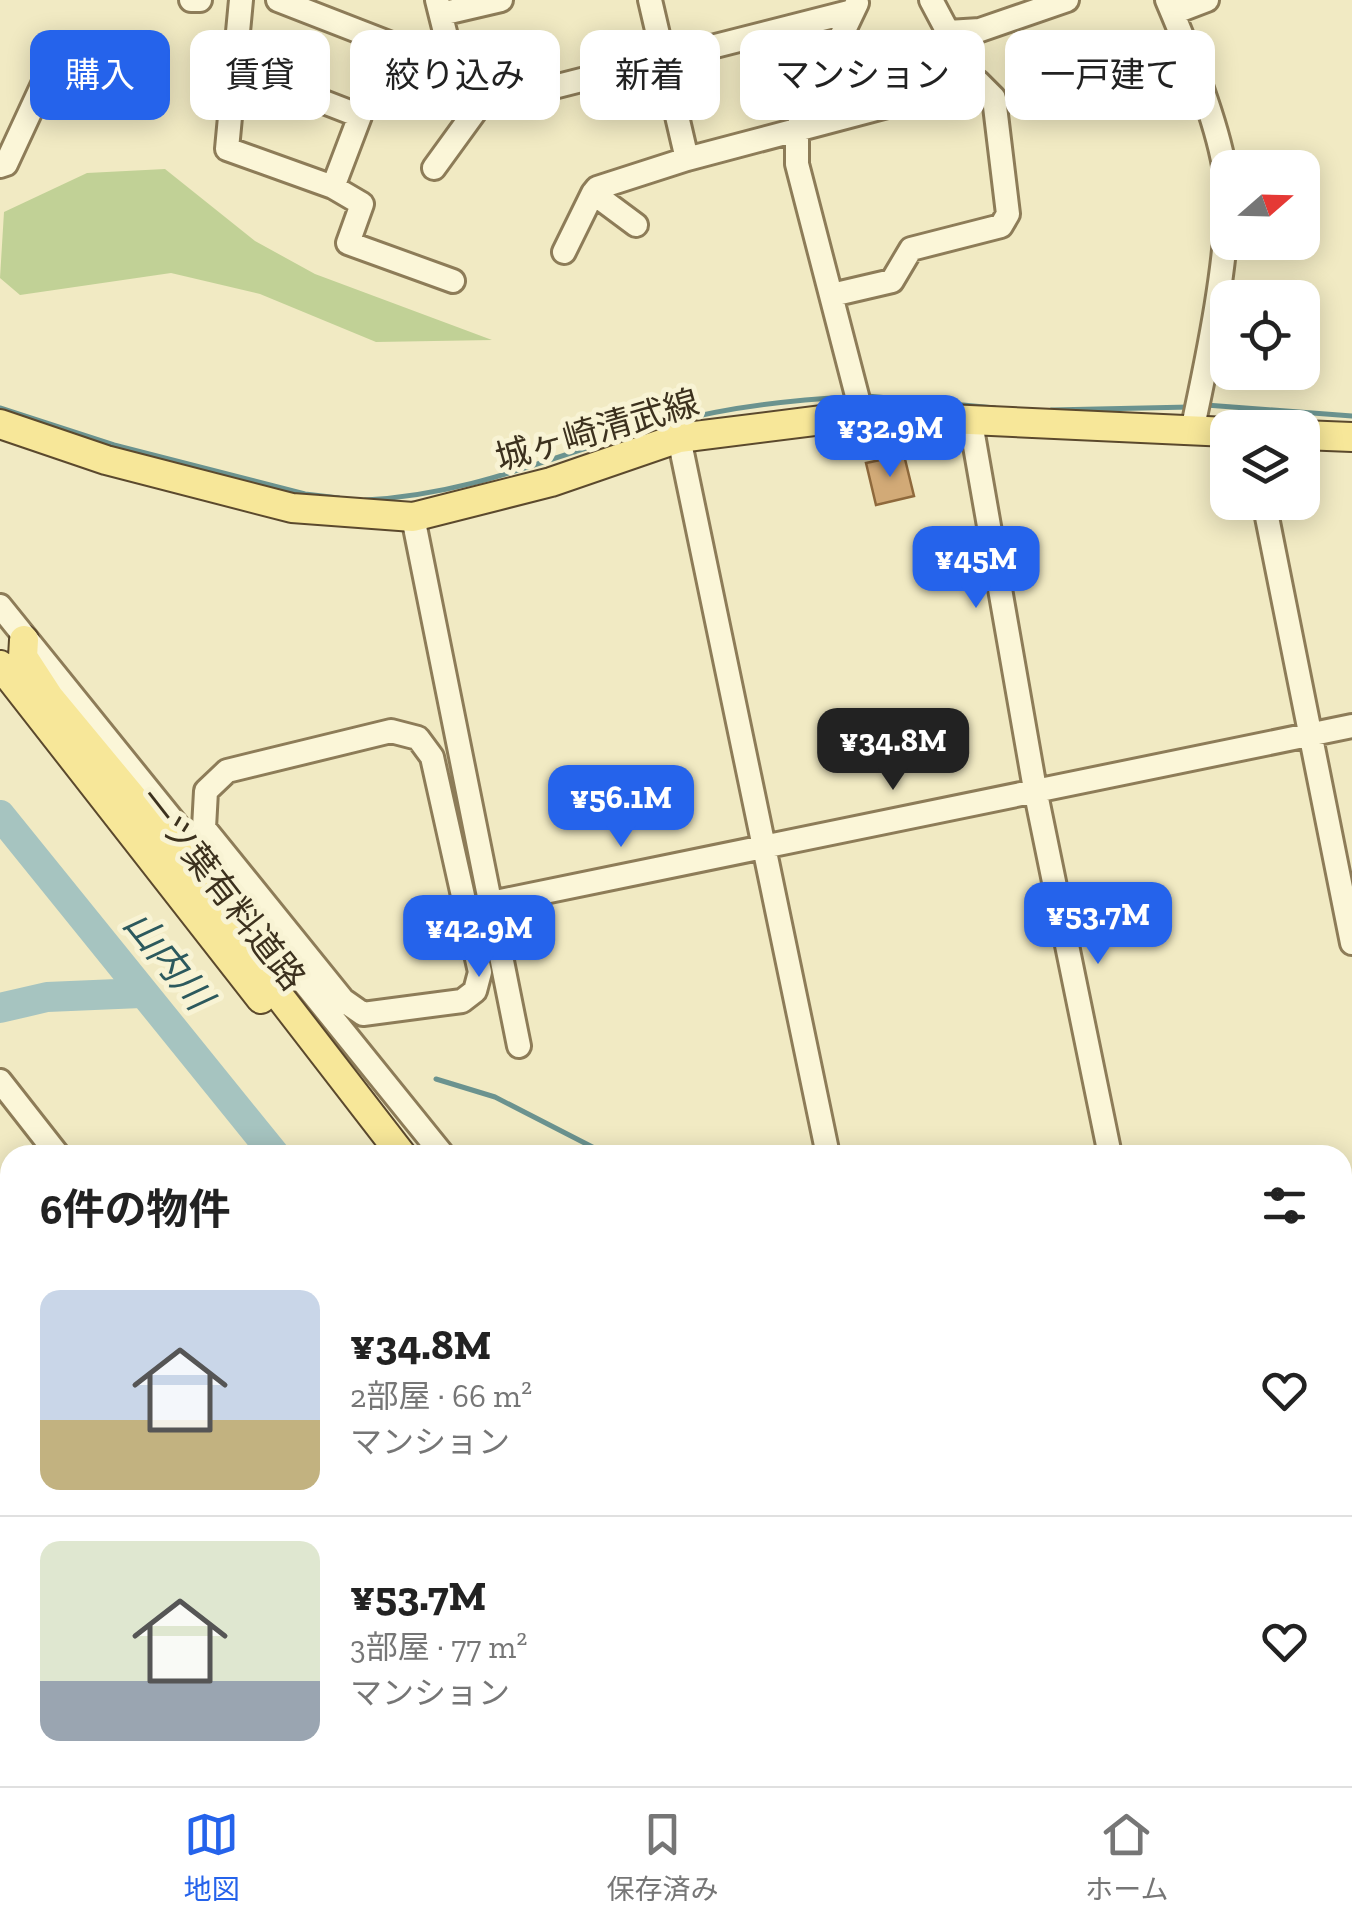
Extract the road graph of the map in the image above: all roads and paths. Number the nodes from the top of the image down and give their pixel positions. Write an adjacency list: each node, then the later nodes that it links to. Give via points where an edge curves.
1 (191, 0): 2 (street)
2 (200, 0)
3 (240, 0): 13 (street)
4 (278, 0): 14 (street)
5 (502, 0): 12 (street)
6 (650, 0): 15 (street)
7 (932, 0): 8 (street, via 948,32 980,30)
8 (1067, 0)
9 (1207, 0): 11 (street)
10 (854, 6): 16 (street); 22 (street)
11 (1170, 6): 33 (street, via 1215,127 1227,185)
12 (439, 7)
13 (238, 30)
14 (355, 30)
15 (658, 30)
16 (720, 42)
17 (330, 104): 26 (street, via 360,116)
18 (30, 112): 24 (street)
19 (230, 120): 26 (street, via 227,149)
20 (469, 120): 25 (street)
21 (679, 120): 23 (street)
22 (798, 129): 23 (street); 31 (street, via 797,164); 31 (street, via 978,82 994,98 1008,214 1001,226 911,249 892,281)
23 (687, 159): 27 (street)
24 (0, 166)
25 (434, 168)
26 (333, 187): 30 (street, via 362,204 348,243)
27 (593, 193): 28 (street); 29 (street)
28 (636, 225)
29 (564, 252)
30 (453, 281)
31 (832, 296): 32 (street)
32 (859, 403): 35 (main road, 城ヶ崎清武線); 39 (main road, 城ヶ崎清武線)
33 (1195, 414): 34 (main road, 城ヶ崎清武線); 35 (main road, 城ヶ崎清武線)
34 (1210, 422)
35 (971, 423): 47 (street)
36 (0, 424): 40 (main road, 城ヶ崎清武線, via 106,460 292,508)
37 (1320, 436): 38 (main road)
38 (1352, 437)
39 (679, 438): 40 (main road, 城ヶ崎清武線, via 552,482); 48 (street)
40 (413, 517): 50 (street)
41 (1267, 520): 46 (street)
42 (0, 606): 43 (street)
43 (24, 640): 56 (main road, via 23,657 49,697 180,855); 57 (street)
44 (0, 665): 55 (main road, 一ツ葉有料道路)
45 (1352, 726): 46 (street)
46 (1307, 734): 47 (street); 51 (street)
47 (1035, 789): 48 (street); 59 (street)
48 (762, 849): 50 (street); 58 (street)
49 (461, 886): 49 (street, via 432,757 418,738 390,731 276,758 228,771 206,791 204,828 343,1000 363,1014 462,1001 475,990 480,972); 50 (street)
50 (489, 893): 52 (street)
51 (1352, 942)
52 (519, 1046)
53 (0, 1081): 54 (street)
54 (50, 1145)
55 (381, 1145)
56 (394, 1145)
57 (434, 1145)
58 (826, 1145)
59 (1108, 1145)

